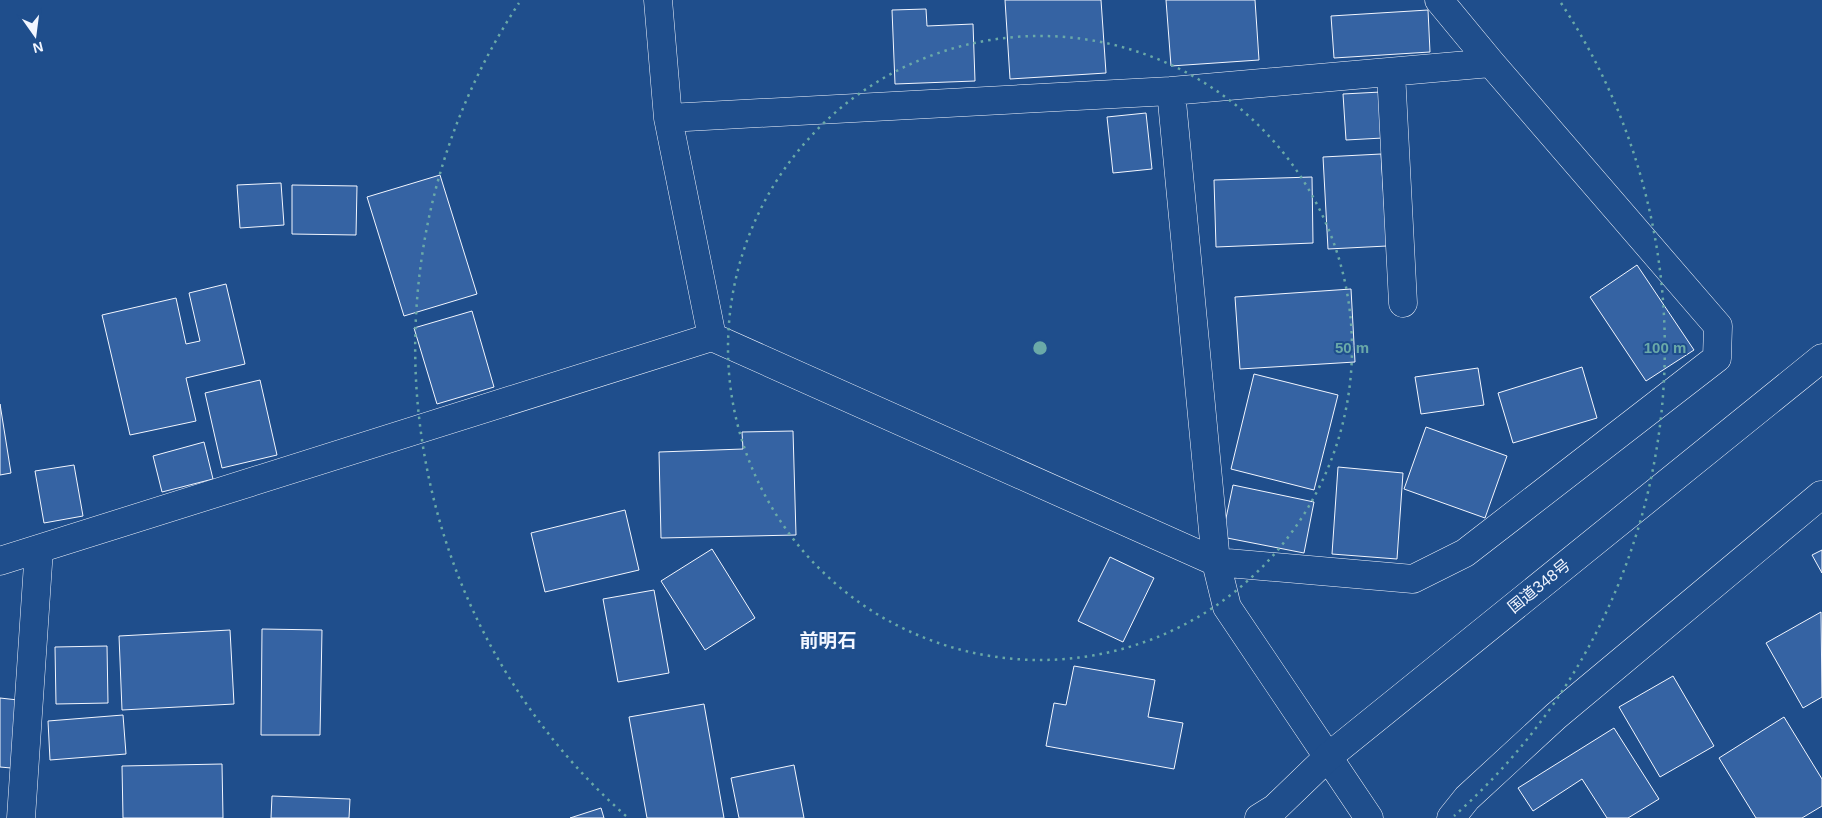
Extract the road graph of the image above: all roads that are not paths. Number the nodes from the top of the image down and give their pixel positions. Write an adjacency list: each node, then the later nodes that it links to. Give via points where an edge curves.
1 (658, 0): 6 (main road)
2 (1440, 0): 3 (main road)
3 (1491, 63): 4 (main road); 13 (main road, via 1718,326 1717,358 1465,553 1413,579)
4 (1391, 72): 5 (main road); 7 (main road)
5 (1171, 91): 6 (main road); 13 (main road)
6 (668, 118): 8 (main road)
7 (1403, 303)
8 (712, 337): 11 (main road); 13 (main road)
9 (1822, 358): 14 (main road, 国道348号)
10 (1821, 495): 18 (main road, via 1556,716 1467,798)
11 (40, 549): 12 (main road); 15 (main road)
12 (0, 561)
13 (1216, 562): 14 (main road, via 1227,607)
14 (1328, 757): 16 (main road, 国道348号, via 1275,808); 17 (main road)
15 (21, 818)
16 (1259, 818)
17 (1369, 818)
18 (1451, 818)

